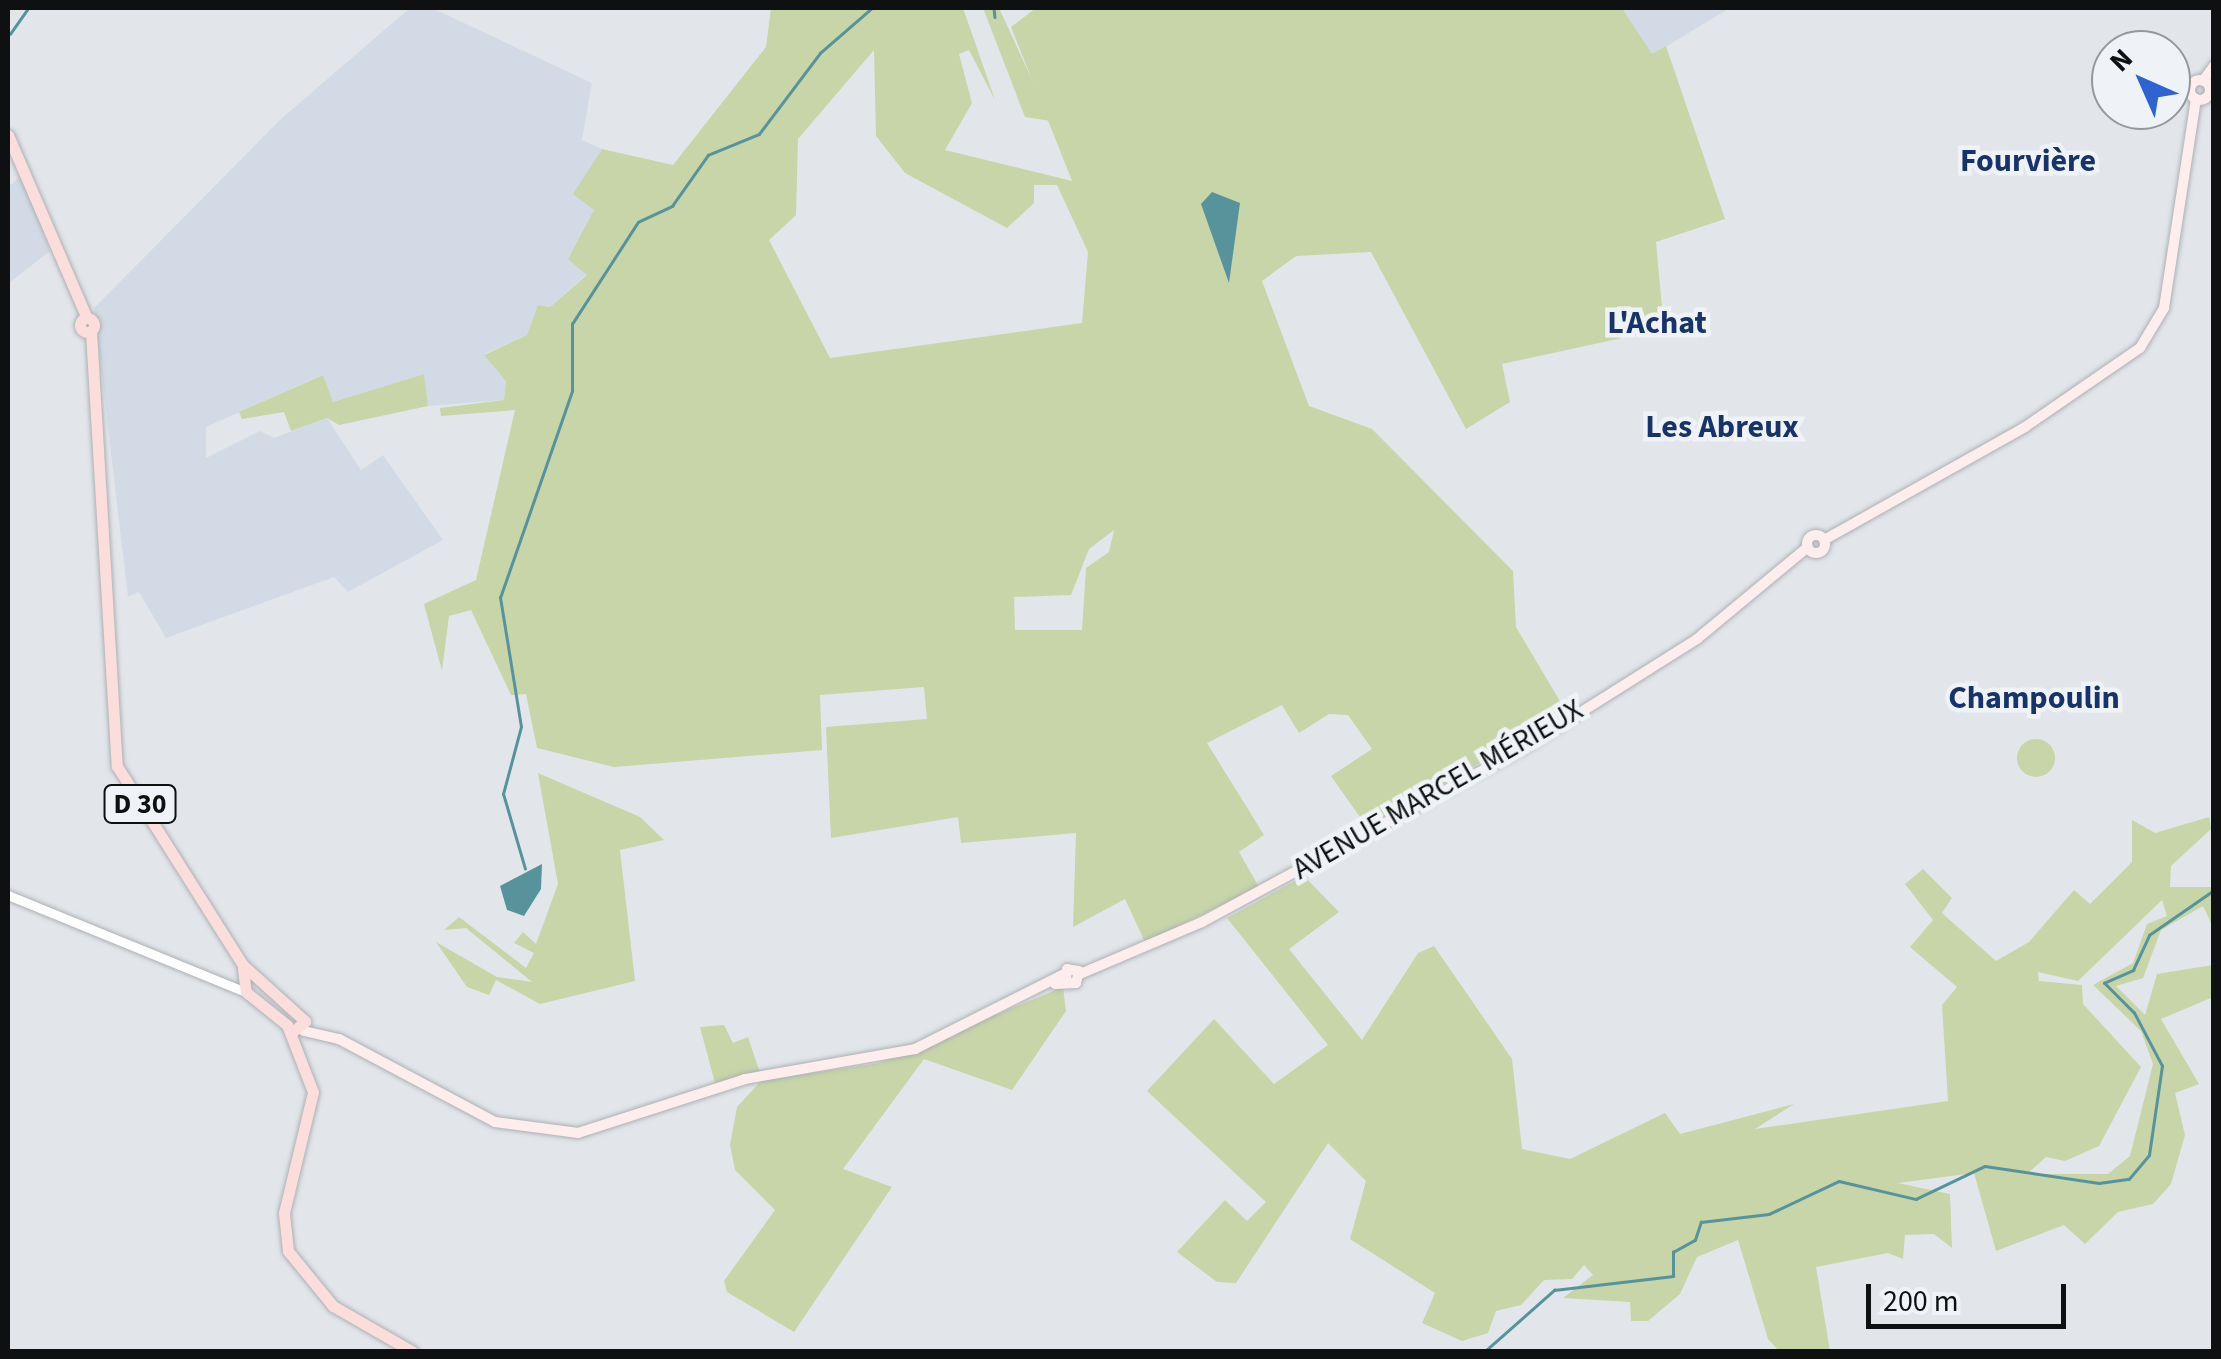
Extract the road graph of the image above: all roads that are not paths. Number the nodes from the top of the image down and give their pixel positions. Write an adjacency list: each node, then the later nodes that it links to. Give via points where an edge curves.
1 (2214, 66): 2 (main road)
2 (2203, 81): 3 (main road); 4 (main road, via 2190,86)
3 (2211, 95): 4 (main road)
4 (2196, 99): 8 (main road, AVENUE MARCEL MÉRIEUX, via 2164,308 2140,348 2025,428 1824,540 1812,536 1808,547 1697,639 1524,748 1202,922 1044,986 915,1049 745,1079 578,1132 494,1122 323,1032)
5 (8, 135): 7 (main road, D 30, via 87,318 80,327 90,332 117,766)
6 (8, 895): 7 (street, via 230,986)
7 (251, 987): 8 (main road, D 30)
8 (297, 1027): 9 (main road, D 30, via 313,1092 284,1213 288,1251 333,1306)
9 (412, 1352)

